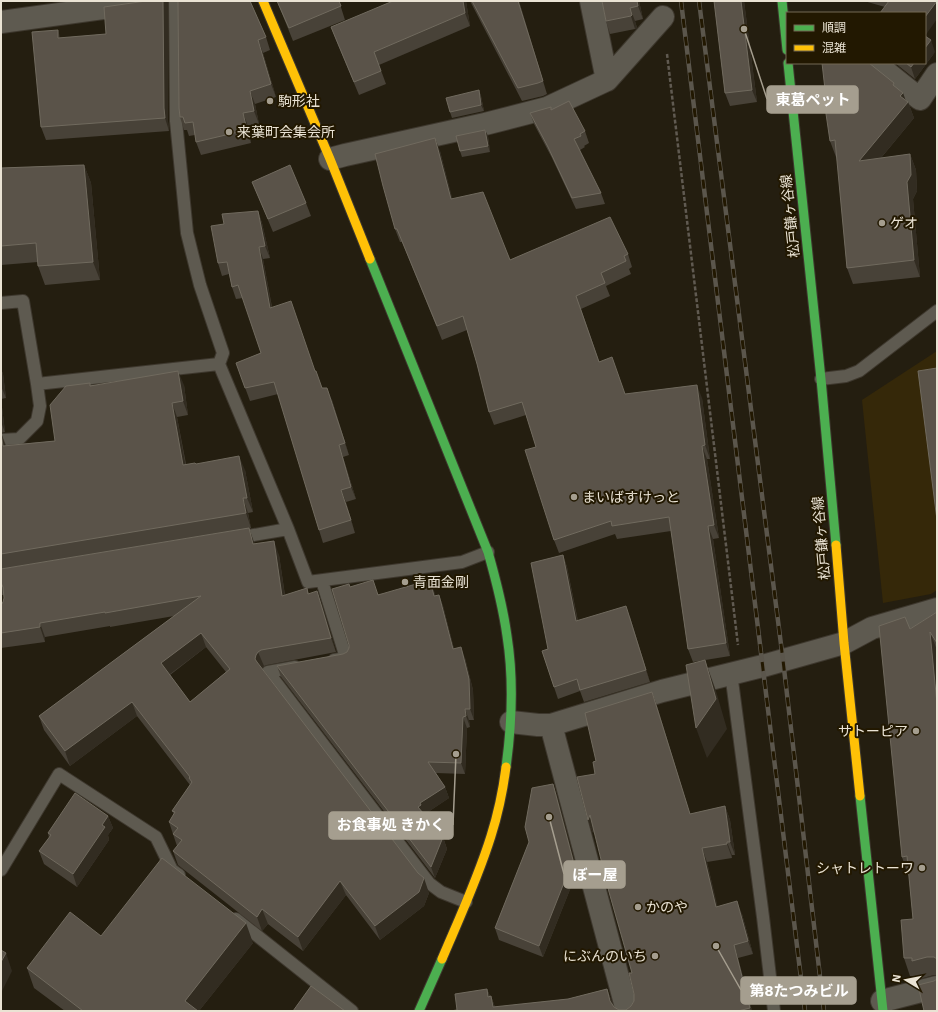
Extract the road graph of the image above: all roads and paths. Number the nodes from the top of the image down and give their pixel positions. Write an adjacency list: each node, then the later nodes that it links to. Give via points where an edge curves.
1 (154, 1): 7 (street)
2 (175, 1): 16 (lane, via 176,121 187,233 200,285 223,353)
3 (263, 1): 13 (street)
4 (591, 1): 12 (street)
5 (782, 1): 8 (street)
6 (663, 17): 12 (street); 28 (path)
7 (1, 22)
8 (786, 35)
9 (788, 64): 17 (street, 松戸鎌ヶ谷線)
10 (876, 64): 11 (street, via 920,99)
11 (937, 74)
12 (607, 80): 13 (street, via 547,108)
13 (330, 159): 22 (street)
14 (1, 303): 18 (lane, via 23,301)
15 (937, 311): 17 (lane, via 859,371 846,376)
16 (219, 364): 18 (lane); 20 (lane)
17 (821, 379): 25 (street, 松戸鎌ヶ谷線)
18 (37, 384): 19 (lane, via 40,406 37,421 19,439)
19 (1, 440)
20 (288, 529): 21 (lane); 23 (lane, via 308,582)
21 (226, 540)
22 (488, 552): 23 (lane, via 462,562); 29 (street, via 501,601 509,648)
23 (322, 581): 26 (lane, via 346,658)
24 (937, 609): 25 (street, via 872,628)
25 (844, 643): 28 (street); 36 (street, 松戸鎌ヶ谷線)
26 (323, 662)
27 (307, 665): 33 (lane, via 268,672 429,883 441,892)
28 (736, 672): 30 (street, via 662,691); 40 (lane)
29 (511, 722): 30 (street); 33 (street, via 501,799 488,845)
30 (551, 725): 39 (street)
31 (1, 870): 32 (lane, via 59,774 156,837 172,870)
32 (191, 884)
33 (466, 902): 38 (street)
34 (228, 914): 37 (lane)
35 (937, 987): 36 (street)
36 (882, 1006)
37 (352, 1011)
38 (419, 1011)
39 (627, 1011)
40 (774, 1011)

